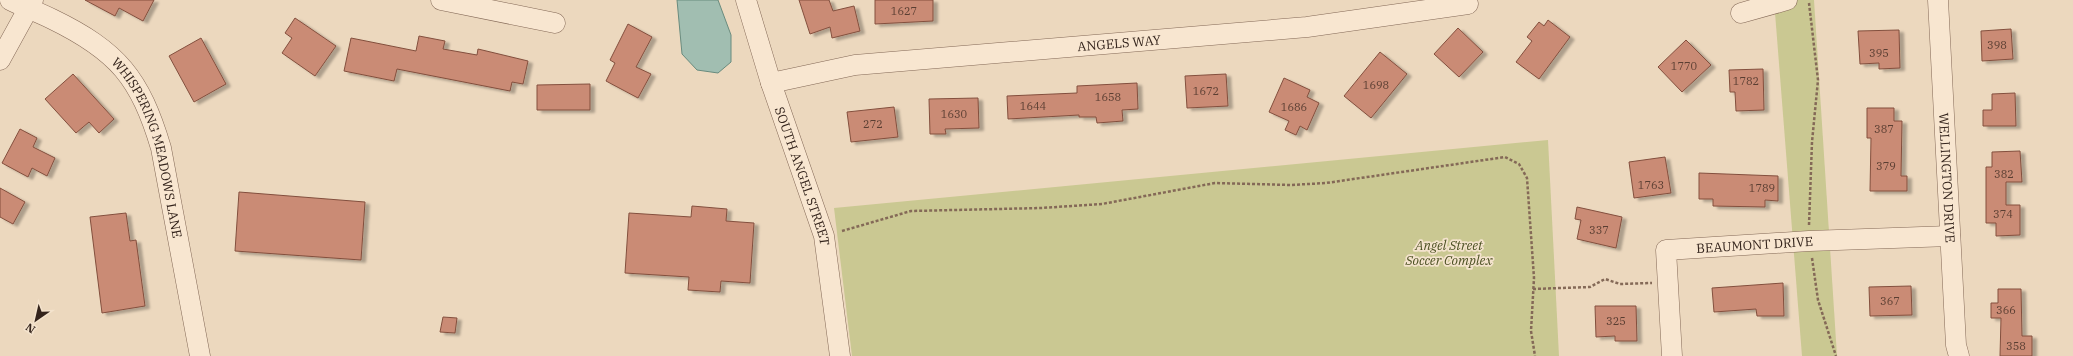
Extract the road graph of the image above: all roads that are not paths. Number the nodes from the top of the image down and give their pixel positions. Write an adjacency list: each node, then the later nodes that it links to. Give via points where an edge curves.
1 (10, 0): 7 (street, WHISPERING MEADOWS LANE)
2 (441, 0): 9 (street)
3 (746, 0): 11 (street, SOUTH ANGEL STREET)
4 (1787, 0): 8 (street)
5 (1938, 0): 12 (street, WELLINGTON DRIVE)
6 (1468, 4): 11 (street, ANGELS WAY, via 1307,27 856,65)
7 (31, 5): 10 (street); 13 (street, WHISPERING MEADOWS LANE, via 51,19 98,44 116,61 142,95 161,148)
8 (1741, 13)
9 (555, 23)
10 (0, 60)
11 (771, 83): 14 (street, SOUTH ANGEL STREET, via 824,236)
12 (1950, 236): 15 (street, BEAUMONT DRIVE, via 1666,250); 16 (street, WELLINGTON DRIVE, via 1956,346)
13 (200, 356)
14 (840, 356)
15 (1672, 356)
16 (1959, 356)

